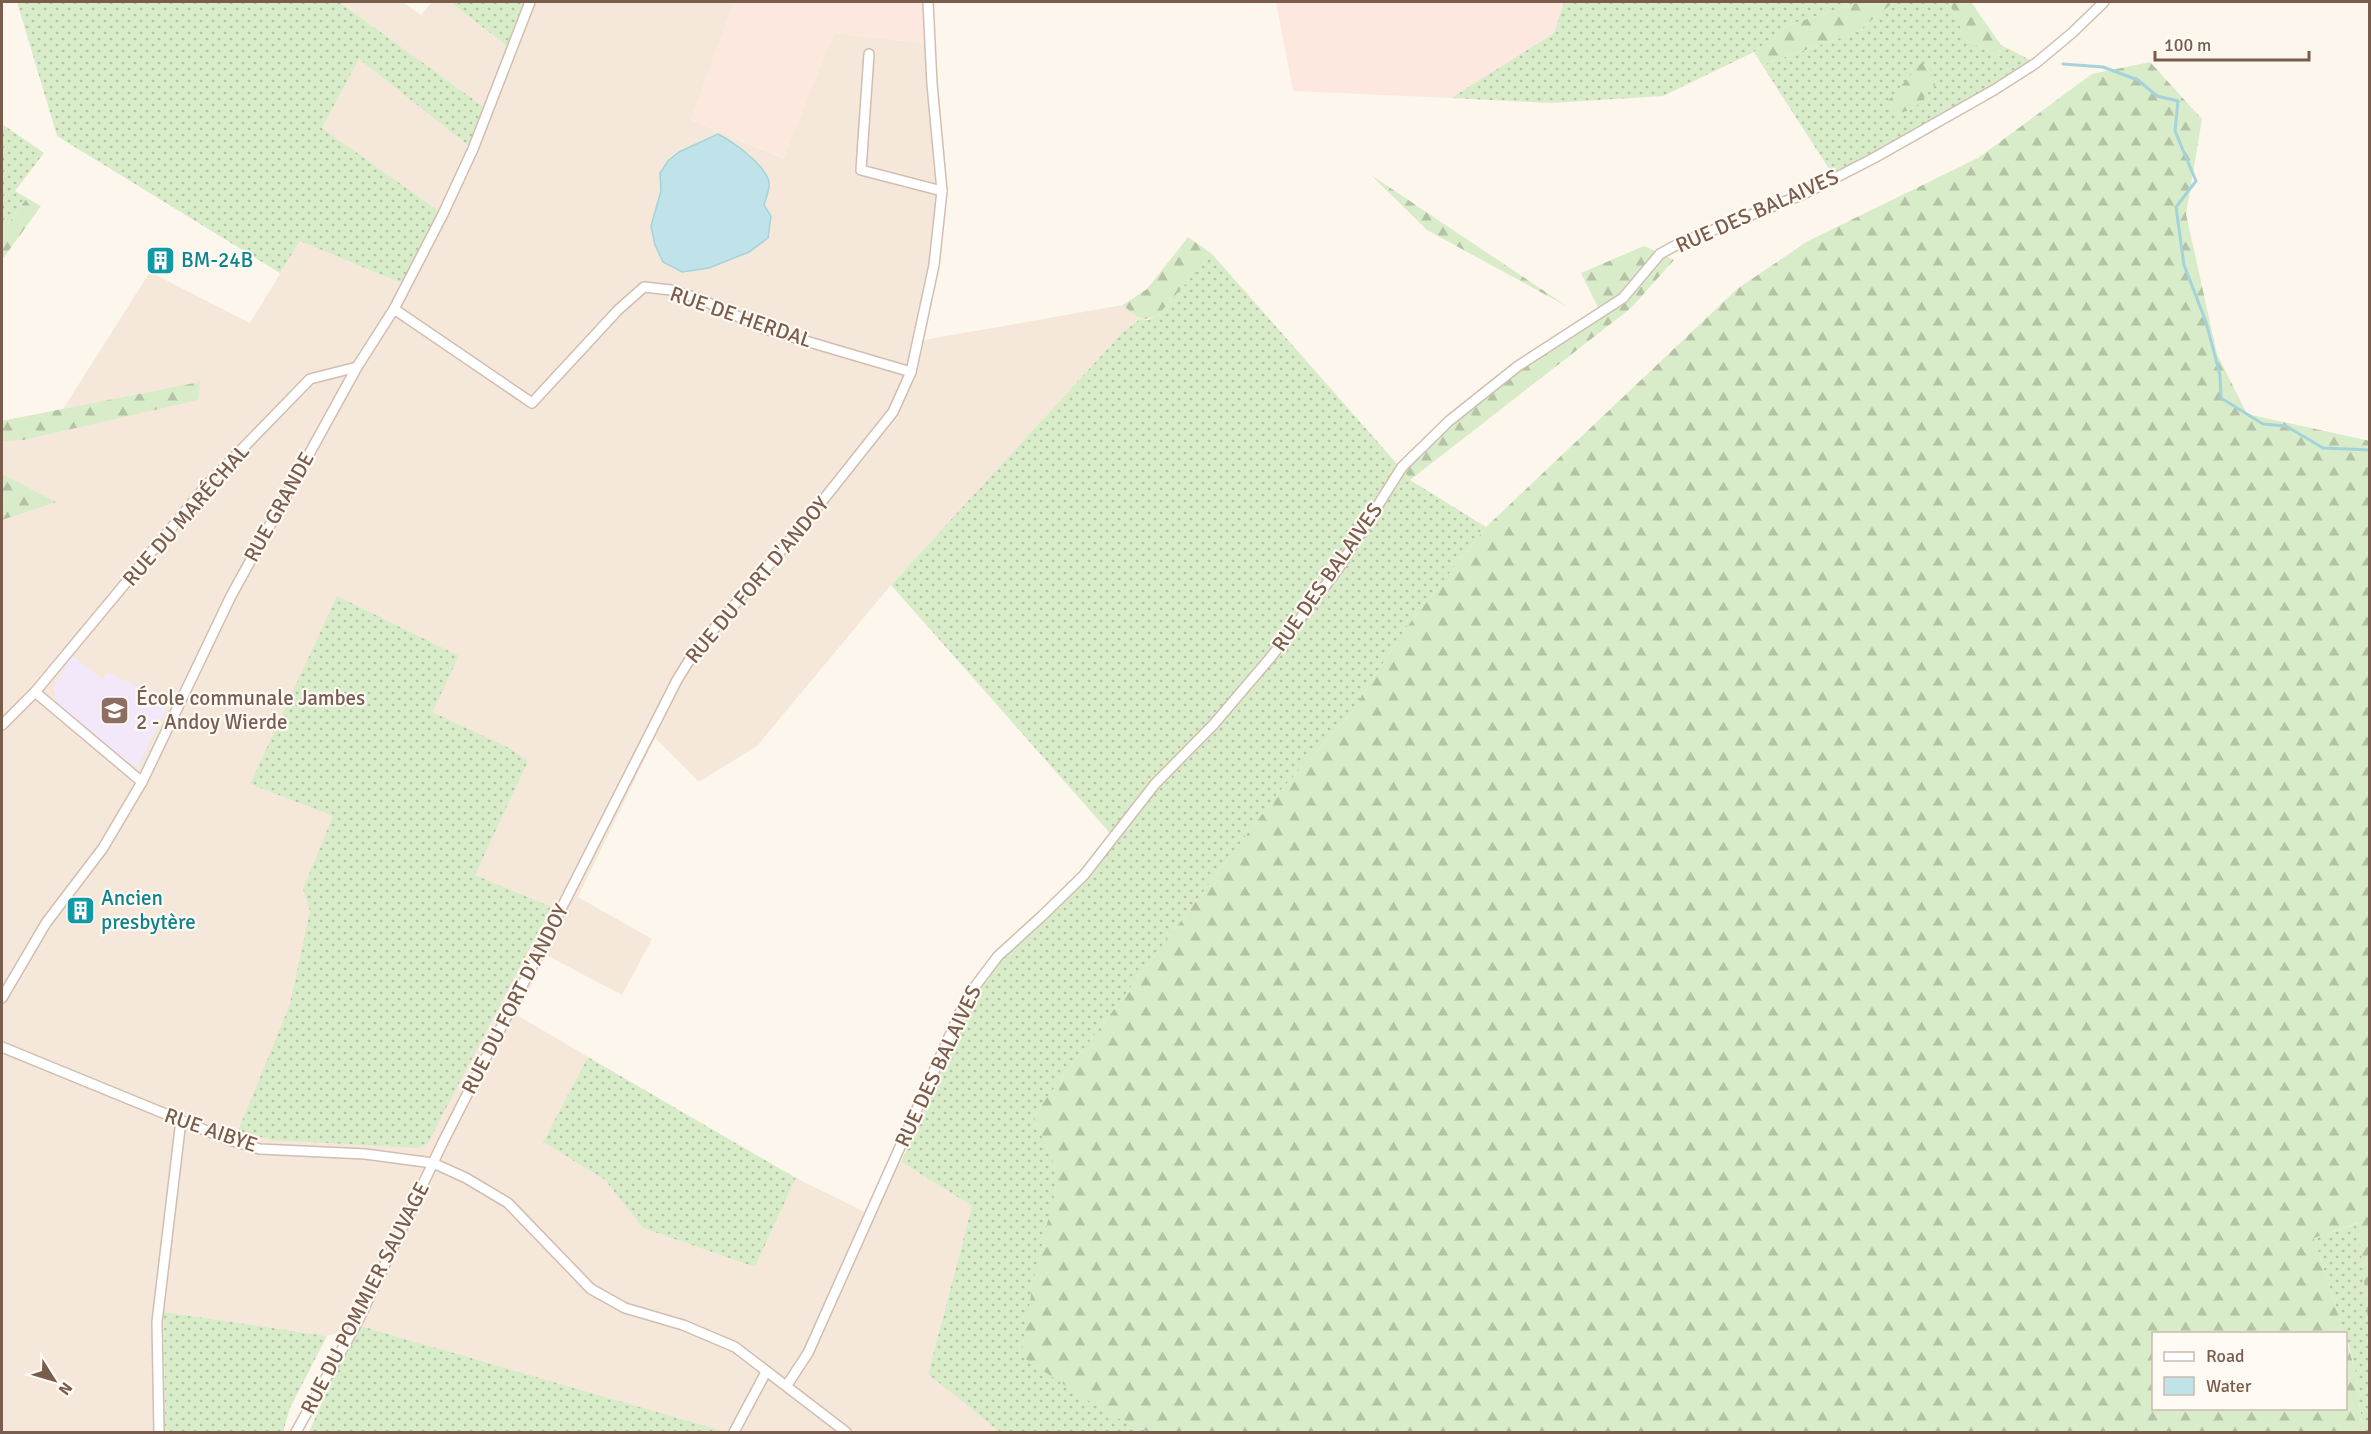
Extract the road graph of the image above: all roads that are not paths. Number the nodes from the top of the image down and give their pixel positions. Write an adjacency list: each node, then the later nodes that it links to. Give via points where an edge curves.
1 (530, 2): 6 (street, RUE GRANDE, via 473,149)
2 (928, 2): 5 (street, RUE DU FORT D'ANDOY)
3 (2104, 2): 17 (street, RUE DES BALAIVES, via 2036,63 1994,90 1804,194 1678,244 1660,255 1623,298 1518,366 1401,467 1338,569 1271,657 1214,724 1155,784 1084,875 981,975 967,997 808,1353)
4 (869, 54): 5 (street, via 861,170)
5 (942, 191): 8 (street, RUE DU FORT D'ANDOY, via 934,264)
6 (394, 309): 7 (street, RUE GRANDE); 8 (street, RUE DE HERDAL, via 532,403 644,287 671,290 765,329)
7 (357, 367): 9 (street, RUE DU MARÉCHAL, via 310,379 207,485); 11 (street, RUE GRANDE, via 231,596)
8 (911, 372): 15 (street, RUE DU FORT D'ANDOY, via 893,412 695,651 676,680)
9 (35, 692): 10 (street, RUE DU MARÉCHAL); 11 (street)
10 (4, 720)
11 (142, 782): 12 (street, RUE GRANDE, via 103,848 46,923)
12 (2, 998)
13 (2, 1047): 14 (street, RUE AIBYE)
14 (181, 1120): 15 (street, RUE AIBYE, via 260,1149 364,1154); 18 (street, via 157,1322)
15 (433, 1163): 16 (street, RUE AIBYE, via 508,1203 591,1289 625,1308 683,1325 735,1347); 19 (street, RUE DU POMMIER SAUVAGE, via 358,1321)
16 (766, 1372): 17 (street, RUE AIBYE); 20 (street)
17 (787, 1385): 21 (street, RUE AIBYE)
18 (159, 1432)
19 (296, 1432)
20 (734, 1432)
21 (846, 1432)

